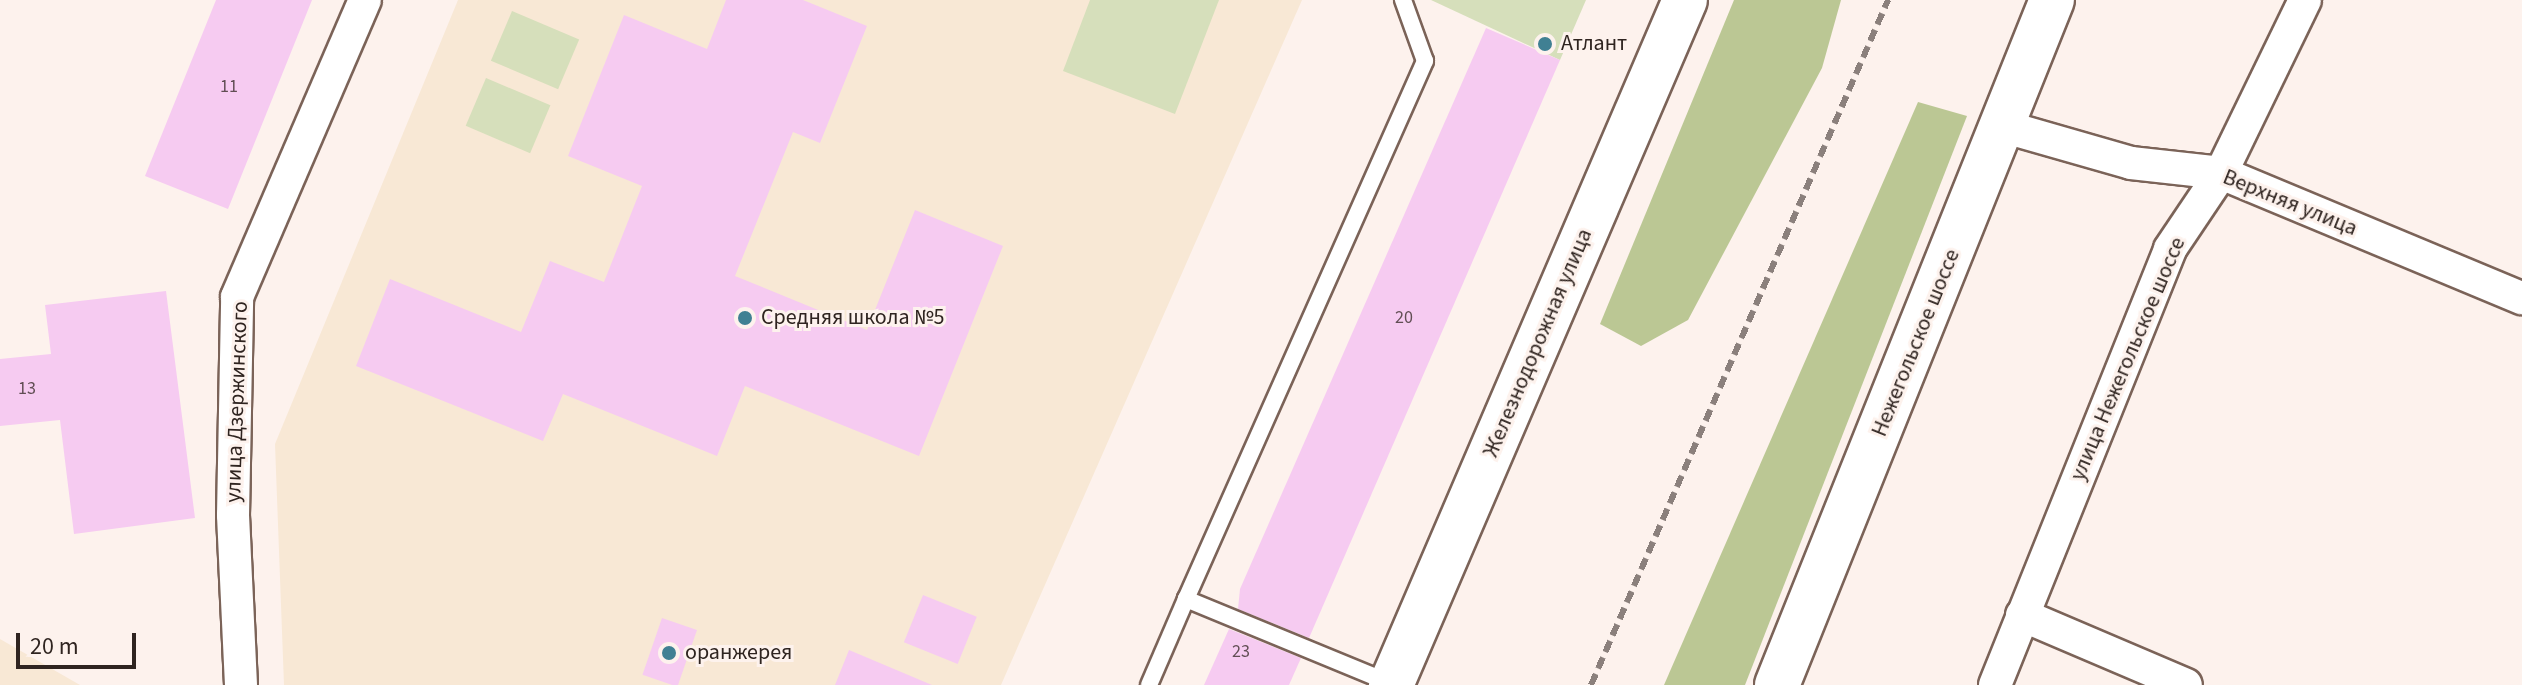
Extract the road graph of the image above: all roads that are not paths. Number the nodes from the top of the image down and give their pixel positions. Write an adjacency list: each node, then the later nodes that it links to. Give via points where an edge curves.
1 (365, 0): 12 (street, улица Дзержинского, via 237,297 233,515)
2 (1403, 0): 9 (lane, via 1425,61)
3 (1685, 0): 11 (street, Железнодорожная улица)
4 (2052, 0): 6 (street, Нежегольское шоссе)
5 (2305, 0): 7 (street, улица Нежегольское шоссе)
6 (2002, 126): 7 (street, Верхняя улица, via 2131,163); 14 (street, Нежегольское шоссе)
7 (2221, 173): 8 (street, Верхняя улица); 10 (street, улица Нежегольское шоссе, via 2170,249)
8 (2522, 298)
9 (1186, 599): 11 (lane); 13 (lane)
10 (2022, 615): 15 (street, улица Нежегольское шоссе); 16 (street)
11 (1392, 684)
12 (241, 685)
13 (1149, 685)
14 (1777, 685)
15 (1995, 685)
16 (2186, 685)

